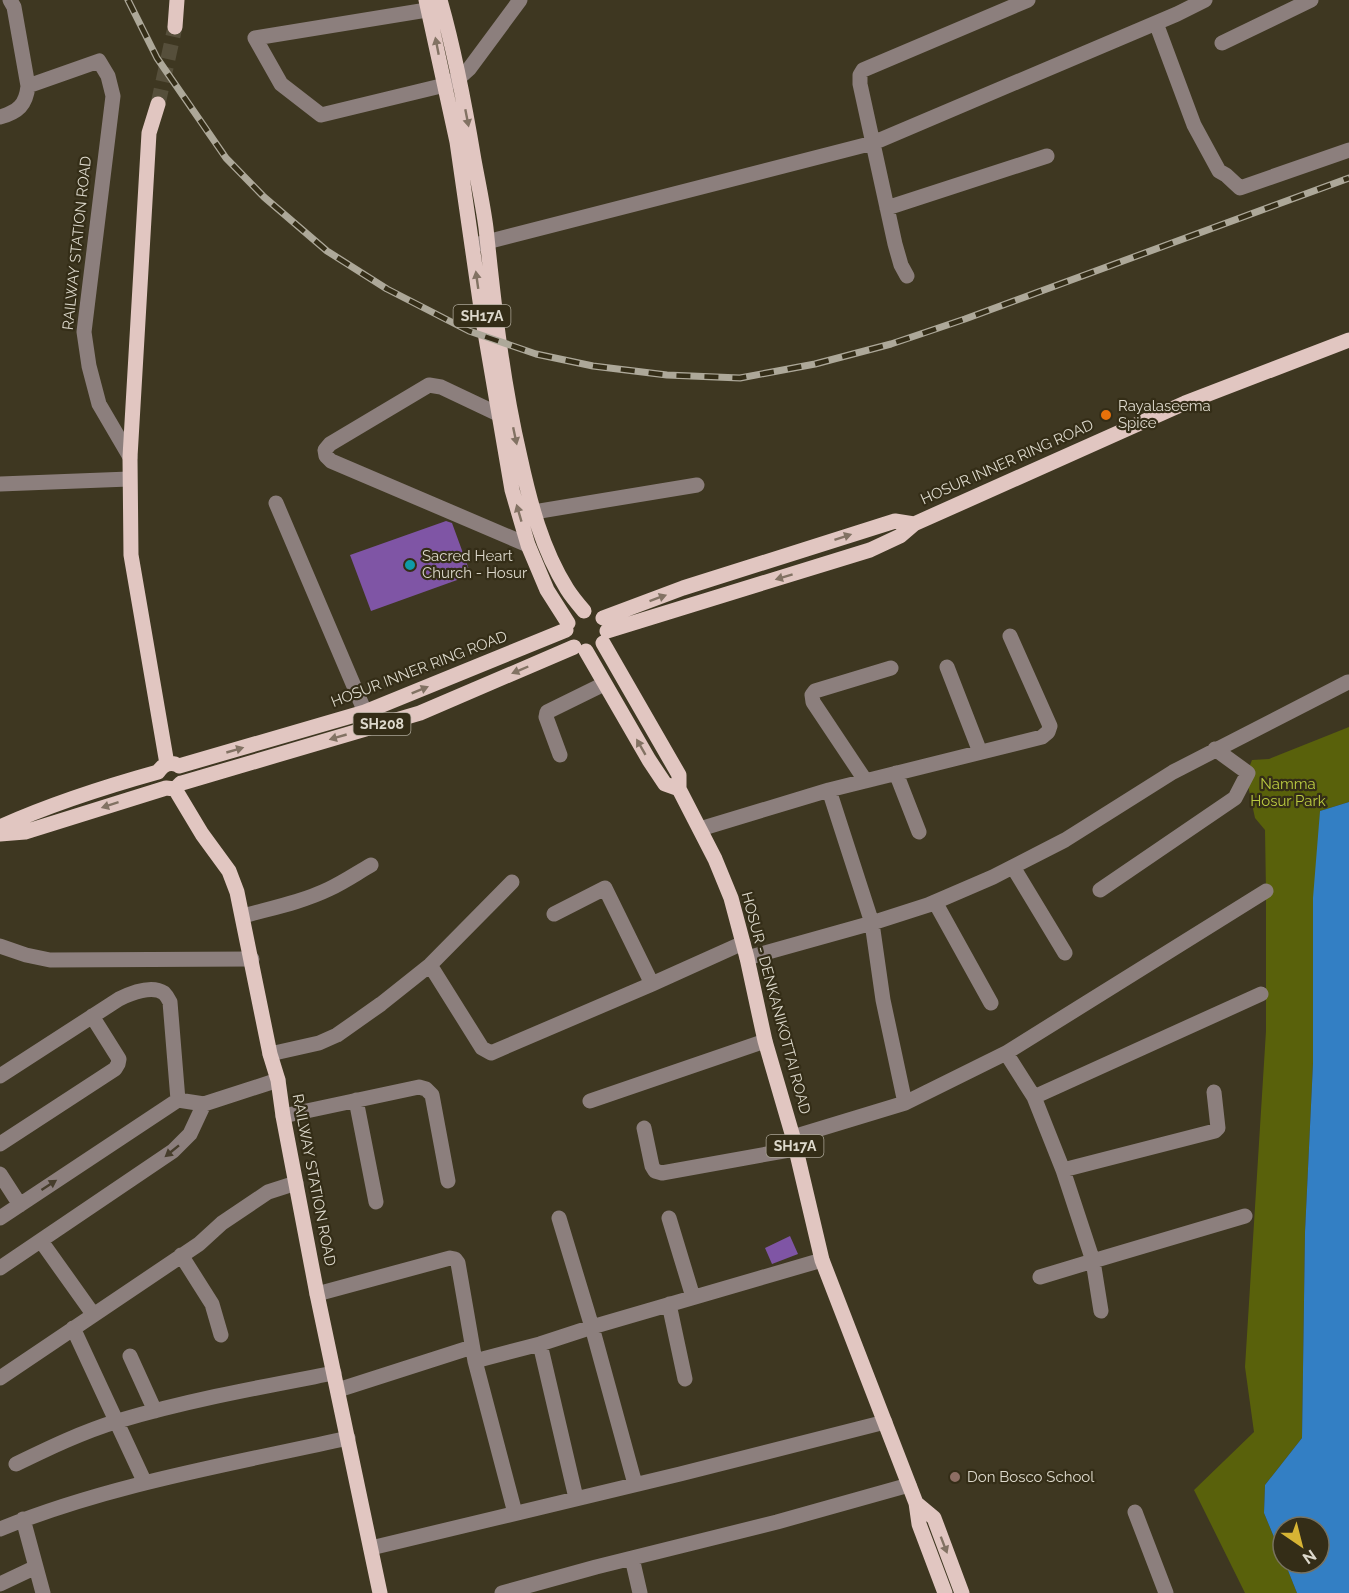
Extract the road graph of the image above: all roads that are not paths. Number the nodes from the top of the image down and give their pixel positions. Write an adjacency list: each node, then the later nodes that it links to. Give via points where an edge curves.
1 (10, 0): 12 (street)
2 (177, 0): 9 (main road)
3 (520, 0): 11 (street, via 469,69)
4 (1028, 0): 15 (street, via 863,70 860,84)
5 (1205, 0): 8 (street)
6 (1305, 1): 10 (street)
7 (435, 4): 11 (main road, HOSUR - DENKANIKOTTAI ROAD / SH17A, via 450,34); 11 (street, via 255,38 281,84 321,115)
8 (1156, 23): 15 (street); 16 (street, via 1194,125 1219,171 1240,188)
9 (175, 27)
10 (1222, 43)
11 (452, 81): 19 (main road, HOSUR - DENKANIKOTTAI ROAD / SH17A, via 469,125 485,226)
12 (28, 86): 14 (street, via 24,104); 23 (street, RAILWAY STATION ROAD, via 99,61 108,76 113,96 84,332 88,366 99,404)
13 (158, 104): 23 (main road, via 149,133)
14 (0, 117)
15 (873, 143): 18 (street); 19 (street)
16 (1349, 150)
17 (1047, 156): 18 (street)
18 (887, 208): 20 (street)
19 (479, 244): 22 (main road, HOSUR - DENKANIKOTTAI ROAD / SH17A, one-way to 19); 28 (main road, HOSUR - DENKANIKOTTAI ROAD / SH17A, one-way to 28, via 525,484)
20 (907, 276)
21 (1349, 340): 32 (main road, HOSUR INNER RING ROAD, via 1185,403 914,524 900,536 870,550)
22 (498, 414): 29 (main road, HOSUR - DENKANIKOTTAI ROAD / SH17A, one-way to 22, via 512,490); 29 (street, via 429,385 330,444 326,456)
23 (130, 458): 24 (main road)
24 (129, 479): 25 (street); 43 (main road, via 131,555)
25 (0, 484)
26 (697, 485): 28 (street)
27 (276, 503): 39 (street)
28 (534, 512): 30 (main road, HOSUR - DENKANIKOTTAI ROAD / SH17A, via 551,559)
29 (528, 545): 31 (main road, HOSUR - DENKANIKOTTAI ROAD / SH17A)
30 (584, 610): 31 (main road, via 572,617); 32 (main road, HOSUR - DENKANIKOTTAI ROAD / SH17A, via 598,614)
31 (567, 627): 34 (main road, HOSUR - DENKANIKOTTAI ROAD / SH17A, via 567,636); 39 (main road, HOSUR INNER RING ROAD / SH208, one-way to 31)
32 (605, 631): 34 (main road, via 599,648); 47 (main road, HOSUR - DENKANIKOTTAI ROAD / SH17A, via 679,775)
33 (1010, 636): 41 (street, via 1050,726 1042,737)
34 (580, 649): 38 (main road, HOSUR - DENKANIKOTTAI ROAD / SH17A); 46 (main road, SH208, one-way to 46, via 420,713)
35 (947, 667): 41 (street)
36 (891, 668): 45 (street, via 812,695)
37 (1348, 682): 40 (street)
38 (604, 684): 42 (street, via 547,712); 47 (main road, HOSUR - DENKANIKOTTAI ROAD / SH17A, one-way to 38, via 665,784)
39 (365, 712): 43 (main road, HOSUR INNER RING ROAD / SH208, one-way to 39)
40 (1215, 749): 54 (street); 56 (street, via 1248,773 1235,798)
41 (980, 752): 44 (street)
42 (560, 755)
43 (168, 767): 46 (main road, via 184,772); 46 (main road, via 158,779 161,784); 49 (main road, HOSUR INNER RING ROAD / SH208)
44 (896, 773): 45 (street); 51 (street)
45 (865, 780): 48 (street)
46 (174, 786): 52 (main road, SH208, one-way to 52, via 25,832); 60 (main road, RAILWAY STATION ROAD, via 229,871)
47 (679, 789): 50 (main road, HOSUR - DENKANIKOTTAI ROAD / SH17A)
48 (829, 790): 50 (street); 61 (street)
49 (0, 826)
50 (700, 829): 62 (main road, HOSUR - DENKANIKOTTAI ROAD / SH17A, via 723,876)
51 (919, 832)
52 (0, 834)
53 (370, 865): 60 (street, via 331,888)
54 (1013, 867): 58 (street); 64 (street)
55 (512, 882): 67 (street)
56 (1100, 890)
57 (1266, 891): 73 (street)
58 (935, 902): 61 (street); 70 (street)
59 (554, 914): 68 (street, via 602,881)
60 (243, 916): 66 (main road, RAILWAY STATION ROAD)
61 (872, 923): 65 (street); 82 (street, via 883,1000)
62 (743, 943): 65 (main road, HOSUR - DENKANIKOTTAI ROAD / SH17A); 68 (street)
63 (0, 946): 66 (street, via 50,960)
64 (1065, 953)
65 (747, 958): 72 (main road, HOSUR - DENKANIKOTTAI ROAD / SH17A)
66 (252, 959): 74 (main road, RAILWAY STATION ROAD)
67 (430, 965): 68 (street, via 482,1048 490,1053); 74 (street, via 337,1035 320,1043)
68 (652, 984)
69 (1261, 994): 78 (street)
70 (991, 1003)
71 (92, 1016): 75 (street); 79 (street, via 135,991 165,994 170,1002); 87 (street, via 118,1059 115,1069)
72 (765, 1041): 81 (street); 86 (main road, HOSUR - DENKANIKOTTAI ROAD / SH17A)
73 (1006, 1053): 78 (street); 82 (street)
74 (270, 1054): 76 (main road, RAILWAY STATION ROAD)
75 (0, 1077)
76 (278, 1080): 83 (street); 84 (main road, RAILWAY STATION ROAD)
77 (1214, 1092): 88 (street, via 1218,1128 1215,1131)
78 (1034, 1096): 88 (street)
79 (178, 1100): 83 (street); 93 (street, one-way to 79)
80 (356, 1100): 84 (street); 90 (street, via 426,1089 432,1095); 92 (street)
81 (590, 1101)
82 (905, 1103): 86 (street)
83 (204, 1104): 98 (street, one-way to 98, via 190,1134 173,1151)
84 (283, 1116): 91 (main road, RAILWAY STATION ROAD)
85 (644, 1128): 86 (street, via 652,1166 662,1173)
86 (794, 1143): 100 (main road, HOSUR - DENKANIKOTTAI ROAD / SH17A)
87 (0, 1144)
88 (1063, 1170): 101 (street)
89 (0, 1174): 93 (street)
90 (448, 1181)
91 (296, 1183): 99 (street, via 268,1192); 104 (main road, RAILWAY STATION ROAD)
92 (376, 1202)
93 (20, 1205): 95 (street)
94 (1245, 1216): 101 (street)
95 (0, 1218)
96 (559, 1218): 109 (street)
97 (669, 1218): 105 (street)
98 (41, 1241): 102 (street); 108 (street)
99 (181, 1256): 108 (street); 111 (street, via 212,1304)
100 (822, 1260): 105 (street); 121 (main road, HOSUR - DENKANIKOTTAI ROAD / SH17A)
101 (1093, 1261): 103 (street); 107 (street)
102 (0, 1268)
103 (1040, 1277)
104 (317, 1294): 113 (street, via 455,1259); 115 (main road, RAILWAY STATION ROAD)
105 (693, 1297): 106 (street)
106 (669, 1304): 109 (street); 117 (street)
107 (1101, 1311)
108 (93, 1314): 110 (street)
109 (591, 1327): 112 (street); 125 (street)
110 (73, 1328): 116 (street); 120 (street)
111 (221, 1335)
112 (540, 1344): 113 (street); 127 (street)
113 (473, 1354): 118 (street); 130 (street)
114 (130, 1356): 119 (street)
115 (334, 1373): 118 (main road, RAILWAY STATION ROAD); 119 (street)
116 (0, 1378)
117 (686, 1379)
118 (338, 1390): 122 (main road, RAILWAY STATION ROAD)
119 (155, 1411): 120 (street)
120 (117, 1422): 123 (street); 124 (street)
121 (885, 1422): 125 (street); 126 (main road, HOSUR - DENKANIKOTTAI ROAD / SH17A)
122 (348, 1438): 124 (street); 133 (main road, RAILWAY STATION ROAD)
123 (16, 1464)
124 (145, 1483): 131 (street)
125 (635, 1484): 127 (street)
126 (909, 1485): 128 (main road, HOSUR - DENKANIKOTTAI ROAD / SH17A); 134 (street)
127 (576, 1498): 130 (street)
128 (916, 1503): 142 (main road, HOSUR - DENKANIKOTTAI ROAD / SH17A, via 919,1524); 143 (main road, HOSUR - DENKANIKOTTAI ROAD / SH17A, one-way to 143, via 934,1518)
129 (1135, 1512): 144 (street)
130 (515, 1513): 133 (street)
131 (23, 1519): 132 (street); 135 (street)
132 (0, 1529)
133 (371, 1548): 139 (main road, RAILWAY STATION ROAD)
134 (632, 1558): 137 (street); 141 (street)
135 (36, 1568): 136 (street); 138 (street)
136 (0, 1584)
137 (542, 1588): 140 (street)
138 (43, 1593)
139 (380, 1593)
140 (502, 1593)
141 (640, 1593)
142 (945, 1593)
143 (962, 1593)
144 (1166, 1593)

